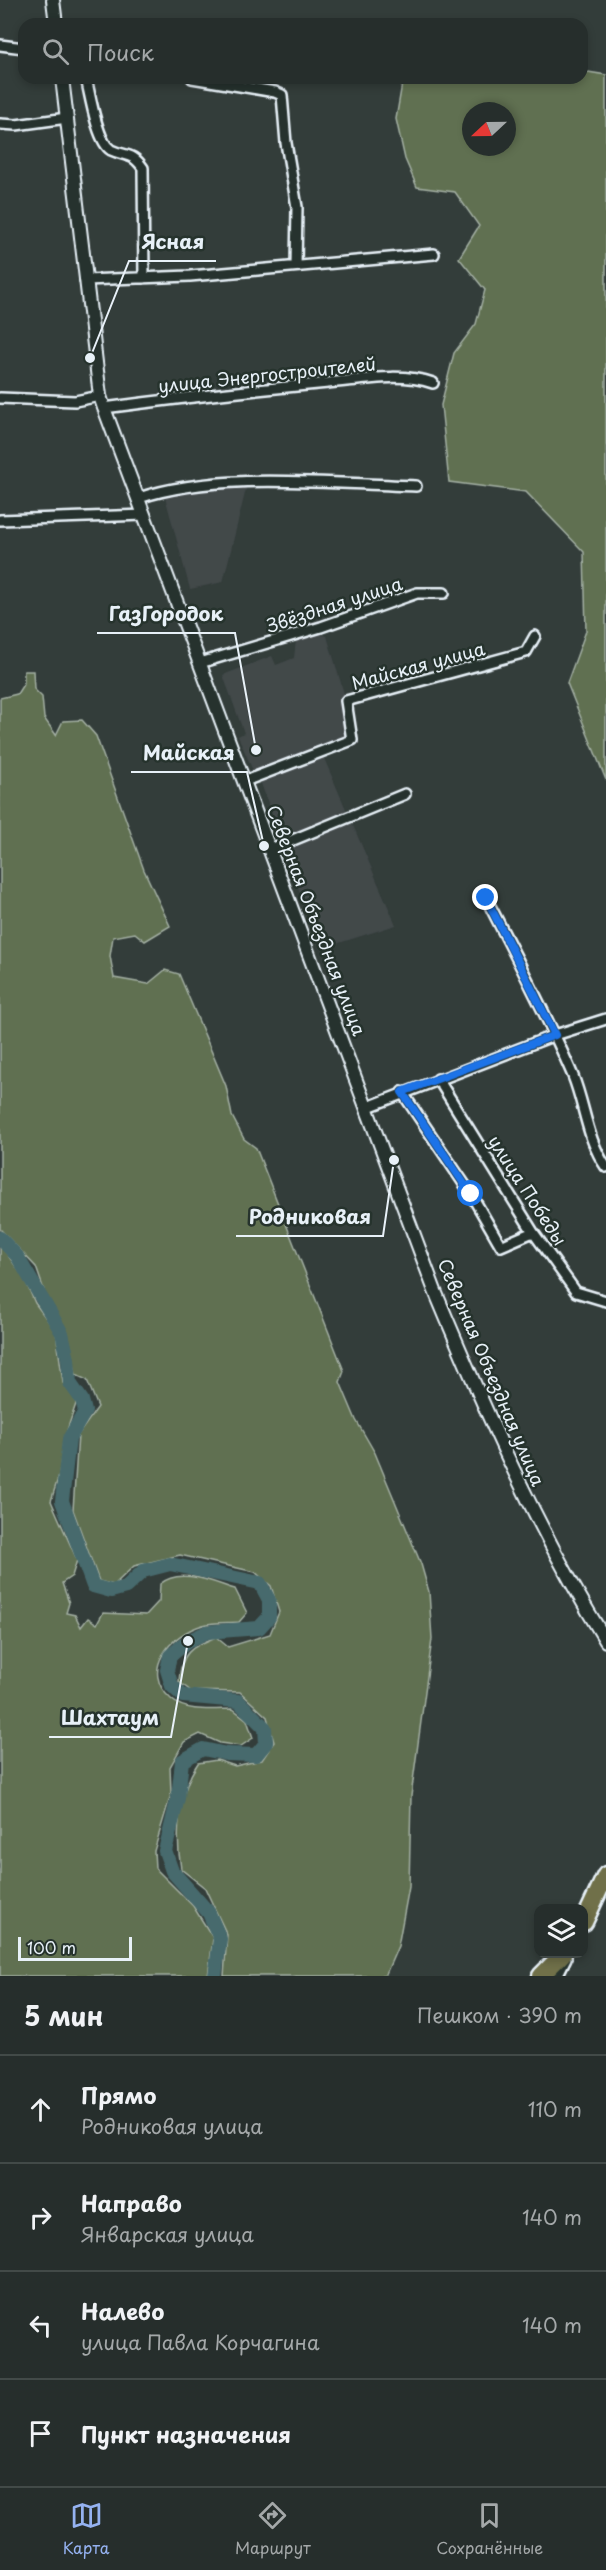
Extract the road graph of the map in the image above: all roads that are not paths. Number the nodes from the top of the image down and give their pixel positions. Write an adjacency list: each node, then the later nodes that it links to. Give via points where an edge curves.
1 (53, 0): 2 (street)
2 (55, 18)
3 (0, 45): 4 (street)
4 (18, 47)
5 (63, 84): 8 (street, Северная Объездная улица)
6 (87, 84): 12 (street, via 101,139 109,149 136,157 143,168)
7 (228, 84): 11 (street, via 282,95 297,207)
8 (67, 118): 9 (street); 13 (street, Северная Объездная улица)
9 (0, 124)
10 (434, 254): 11 (street)
11 (296, 266): 12 (street)
12 (144, 278): 13 (street)
13 (85, 280): 16 (street, Северная Объездная улица)
14 (433, 383): 16 (street, улица Энергостроителей, via 416,378 385,378)
15 (0, 398): 16 (street, улица Энергостроителей)
16 (102, 402): 18 (street, Северная Объездная улица)
17 (416, 486): 18 (street, via 242,482 164,489)
18 (139, 498): 19 (street, Северная Объездная улица)
19 (145, 515): 20 (street); 23 (street, Северная Объездная улица)
20 (0, 520)
21 (444, 593): 23 (street, Звёздная улица, via 417,594)
22 (535, 636): 24 (street, Майская улица, via 526,652 346,701 352,740)
23 (200, 663): 24 (street, Северная Объездная улица)
24 (244, 781): 26 (street, Северная Объездная улица)
25 (405, 794): 26 (street)
26 (271, 849): 32 (street, Северная Объездная улица)
27 (486, 898): 29 (street)
28 (606, 1019): 29 (street)
29 (555, 1035): 30 (street); 33 (street, via 581,1095 595,1151)
30 (438, 1079): 31 (street); 34 (street, улица Победы)
31 (402, 1092): 32 (street); 34 (street, via 501,1246)
32 (368, 1107): 36 (street, Северная Объездная улица, via 435,1291 485,1411 549,1543)
33 (606, 1167)
34 (534, 1232): 35 (street, улица Победы, via 576,1293)
35 (606, 1301)
36 (606, 1641)
37 (606, 1875): 38 (highway)
38 (588, 1913)
39 (558, 1958): 41 (highway)
40 (566, 1958): 42 (street)
41 (541, 1976)
42 (557, 1976)

